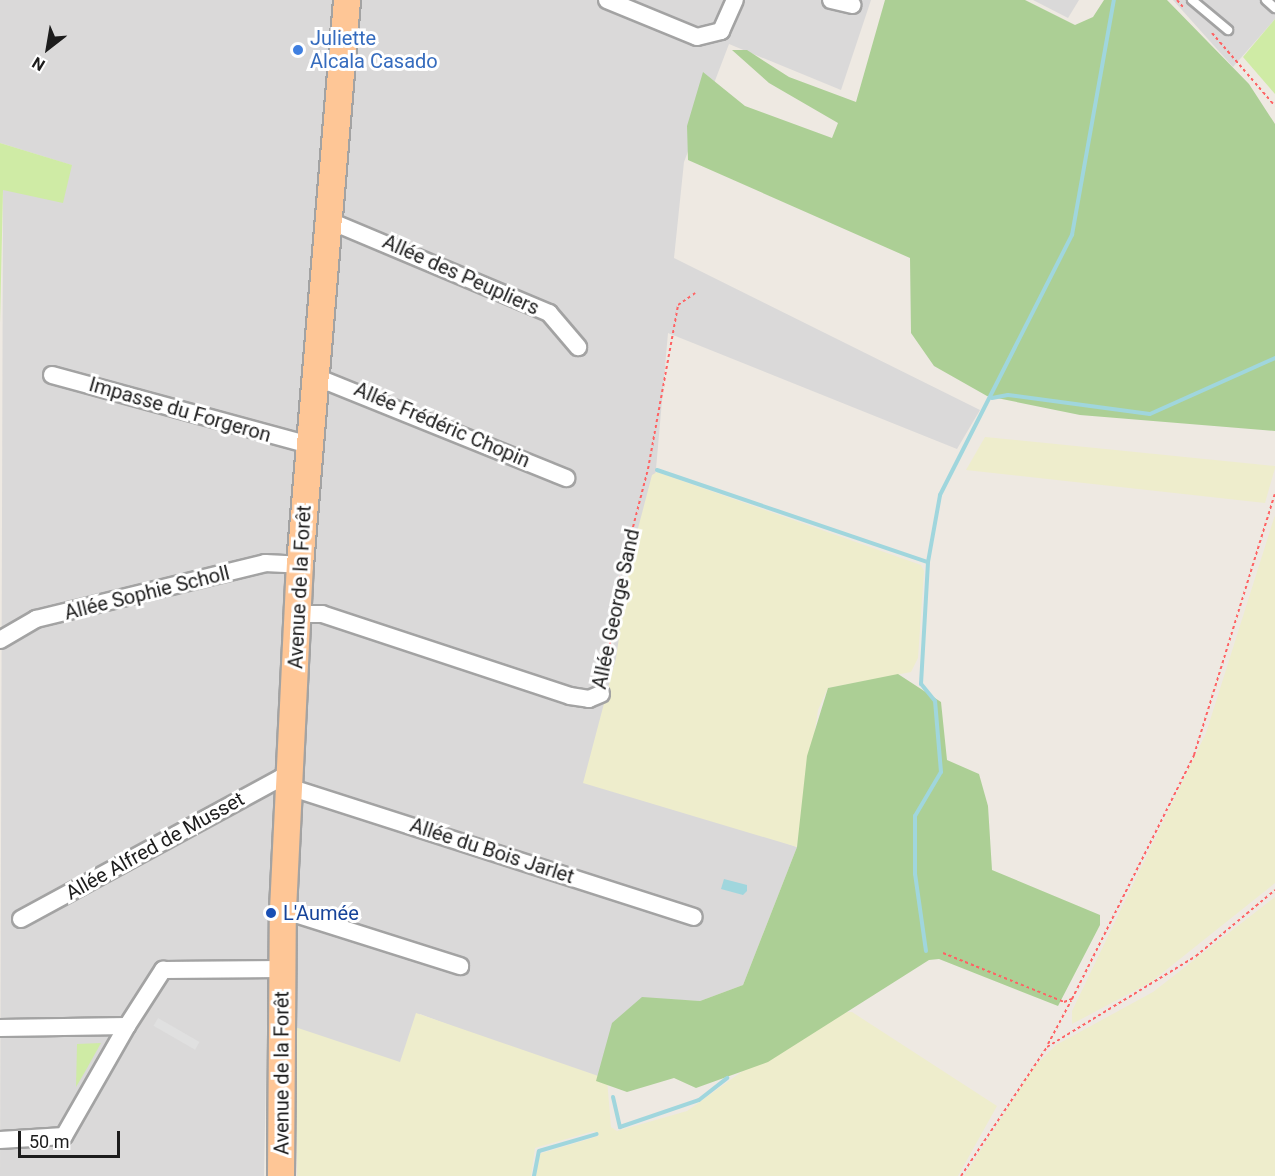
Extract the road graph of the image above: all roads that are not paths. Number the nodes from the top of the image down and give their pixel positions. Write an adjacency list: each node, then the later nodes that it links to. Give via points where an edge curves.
1 (347, 0): 10 (main road, Avenue de la Forêt)
2 (607, 0): 3 (street, via 696,37 721,31)
3 (735, 0)
4 (831, 0): 7 (street)
5 (1192, 0): 9 (lane)
6 (1266, 0): 8 (lane)
7 (852, 5)
8 (1275, 8)
9 (1228, 30)
10 (330, 221): 11 (street, Allée des Peupliers, via 549,313); 13 (main road, Avenue de la Forêt)
11 (578, 347)
12 (52, 375): 14 (street, Impasse du Forgeron)
13 (316, 377): 14 (main road, Avenue de la Forêt); 15 (street, Allée Frédéric Chopin)
14 (309, 445): 16 (main road, Avenue de la Forêt)
15 (566, 478)
16 (300, 565): 17 (main road, Avenue de la Forêt); 18 (street, Allée Sophie Scholl, via 265,563 36,620)
17 (298, 614): 19 (street, Allée George Sand, via 322,614 570,696 589,699); 20 (main road, Avenue de la Forêt)
18 (0, 640)
19 (602, 694)
20 (290, 783): 21 (main road, Avenue de la Forêt); 22 (street, Allée du Bois Jarlet); 23 (street, Allée Alfred de Musset, via 271,783)
21 (283, 910): 24 (street); 25 (main road, Avenue de la Forêt)
22 (694, 917)
23 (21, 919)
24 (460, 966)
25 (282, 969): 26 (street, via 163,970); 29 (main road, Avenue de la Forêt)
26 (127, 1026): 27 (street); 28 (street, via 64,1136)
27 (0, 1028)
28 (0, 1140)
29 (281, 1176)

